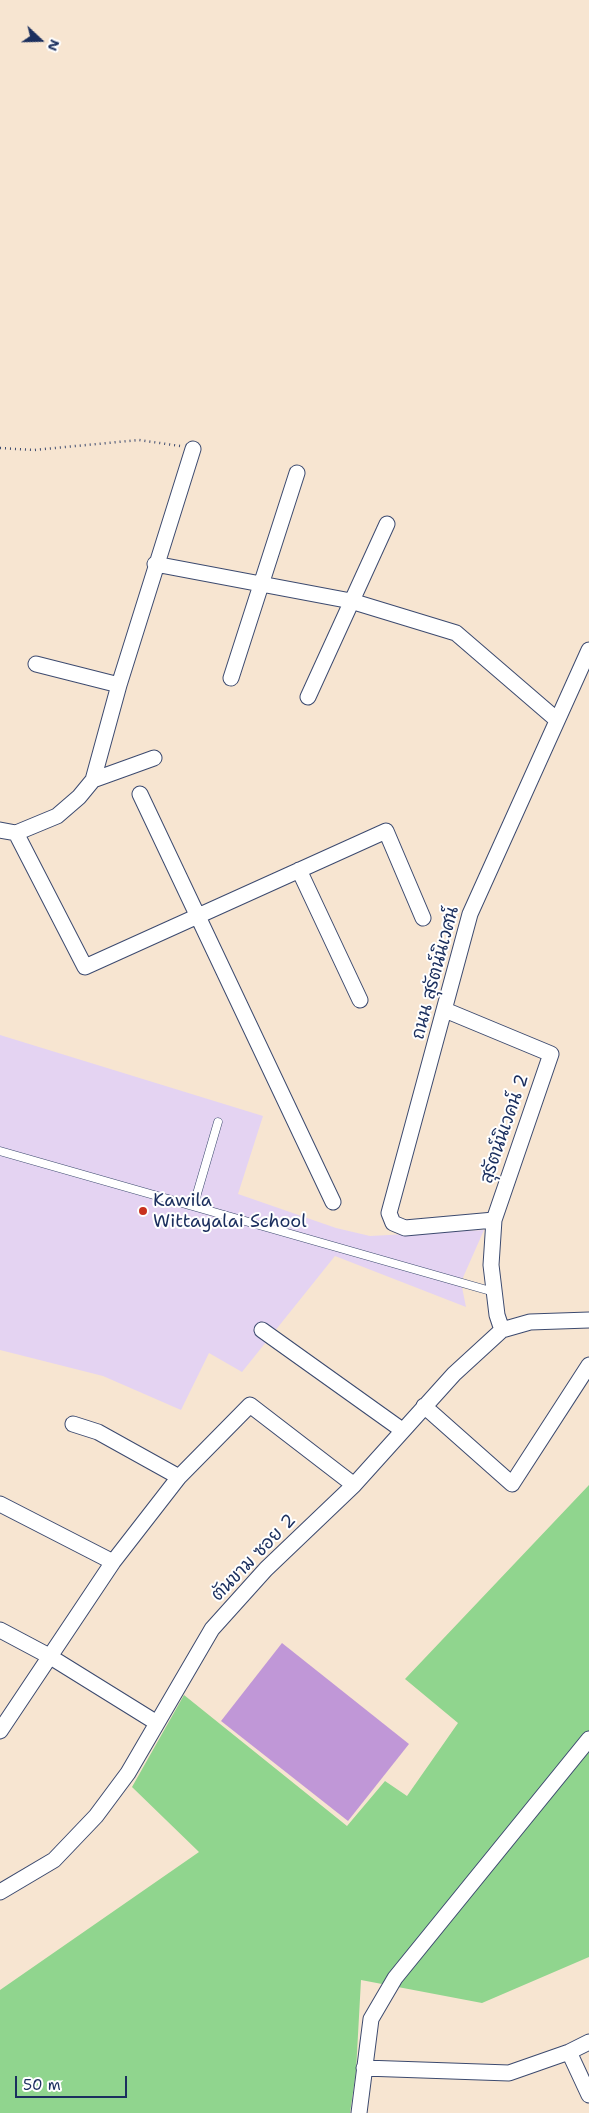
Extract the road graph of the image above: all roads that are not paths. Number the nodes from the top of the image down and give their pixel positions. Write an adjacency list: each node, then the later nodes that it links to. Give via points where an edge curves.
1 (193, 449): 4 (street)
2 (297, 473): 5 (street)
3 (388, 524): 6 (street)
4 (155, 564): 5 (street); 10 (street)
5 (259, 585): 6 (street); 9 (street)
6 (351, 601): 11 (street); 12 (street, via 456,633)
7 (589, 650): 12 (street, ถนน สุรัตน์นิเวศน์)
8 (36, 664): 10 (street)
9 (231, 678)
10 (119, 685): 14 (street)
11 (308, 697)
12 (557, 720): 22 (street, ถนน สุรัตน์นิเวศน์, via 470,914)
13 (154, 758): 14 (street)
14 (93, 780): 17 (street, via 58,816)
15 (140, 794): 19 (street)
16 (0, 830): 17 (street)
17 (16, 833): 19 (street, via 85,967)
18 (299, 870): 19 (street); 20 (street, via 386,831); 21 (street)
19 (197, 916): 25 (street)
20 (423, 918)
21 (360, 1000)
22 (445, 1010): 27 (street, สุรัตน์นิเวคน์ 2, via 551,1054); 27 (street, ถนน สุรัตน์นิเวศน์, via 389,1213 393,1223 404,1228)
23 (218, 1122): 26 (lane)
24 (0, 1150): 26 (lane)
25 (333, 1202)
26 (194, 1204): 28 (lane)
27 (494, 1220): 28 (street, สุรัตน์นิเวคน์ 2, via 491,1265)
28 (494, 1292): 31 (street, สุรัตน์นิเวคน์ 2)
29 (589, 1320): 31 (street, ตันขาม ซอย 2, via 530,1322)
30 (262, 1330): 35 (street)
31 (502, 1330): 33 (street, ตันขาม ซอย 2)
32 (589, 1365): 33 (street, via 512,1484)
33 (424, 1406): 35 (street, ตันขาม ซอย 2)
34 (73, 1424): 36 (street, via 98,1432)
35 (402, 1430): 37 (street, ตันขาม ซอย 2)
36 (179, 1477): 37 (street, via 250,1405); 39 (street)
37 (354, 1485): 42 (street, ตันขาม ซอย 2, via 266,1569 212,1629)
38 (0, 1504): 39 (street)
39 (113, 1562): 41 (street)
40 (0, 1630): 41 (street)
41 (49, 1656): 42 (street); 43 (street)
42 (156, 1723): 45 (street, ตันขาม ซอย 2, via 128,1774 96,1816 54,1860)
43 (0, 1731)
44 (589, 1739): 48 (street, via 395,1978 371,2019)
45 (0, 1892)
46 (589, 2042): 47 (street)
47 (569, 2052): 48 (street, via 509,2073); 49 (street)
48 (364, 2068): 50 (street)
49 (589, 2095)
50 (359, 2113)

